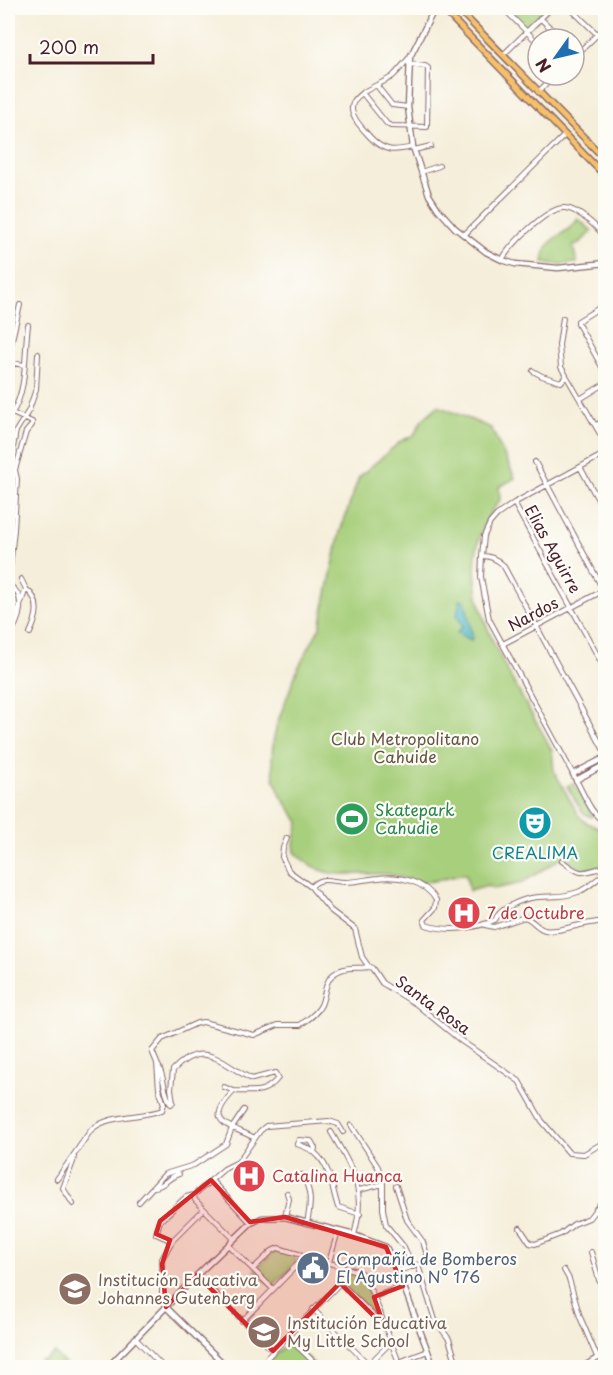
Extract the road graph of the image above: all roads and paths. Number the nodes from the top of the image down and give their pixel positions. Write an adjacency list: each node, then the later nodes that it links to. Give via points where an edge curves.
1 (310, 8): 2 (street)
2 (336, 8)
3 (435, 8): 18 (street)
4 (442, 8): 26 (main road)
5 (457, 8): 17 (main road)
6 (503, 8): 13 (street)
7 (551, 8): 9 (street)
8 (570, 8): 15 (street)
9 (540, 18): 11 (street); 12 (street)
10 (606, 26): 15 (street)
11 (531, 27)
12 (549, 27)
13 (526, 30)
14 (526, 32): 17 (street)
15 (597, 34): 16 (street)
16 (586, 44)
17 (503, 55): 22 (main road)
18 (410, 57): 19 (street); 20 (street, via 393,76)
19 (409, 64): 24 (street); 25 (street, via 428,68 428,126)
20 (377, 86): 23 (street); 24 (street, via 392,105)
21 (543, 87): 22 (street)
22 (538, 92): 29 (main road)
23 (363, 93): 25 (street, via 387,124); 28 (street, via 352,105 358,123 387,149)
24 (408, 107): 25 (street)
25 (409, 126): 28 (street)
26 (565, 135): 32 (main road); 33 (street)
27 (431, 146): 28 (street)
28 (413, 149): 31 (street)
29 (606, 160)
30 (438, 166): 31 (street)
31 (421, 172): 33 (street, via 438,209)
32 (606, 177)
33 (465, 234): 35 (street)
34 (606, 239): 35 (street, via 587,220 565,208 555,210 508,249)
35 (502, 260): 36 (street, via 558,267)
36 (606, 263)
37 (9, 297): 38 (street)
38 (8, 304)
39 (20, 305): 44 (street)
40 (605, 306): 47 (street, via 578,321 578,327)
41 (563, 318): 48 (street, via 559,357)
42 (28, 325): 45 (street)
43 (38, 354): 53 (street, via 36,389)
44 (9, 362): 45 (street); 50 (street)
45 (24, 365): 52 (street, via 18,401)
46 (533, 371): 48 (street, via 561,382)
47 (606, 374)
48 (566, 375): 51 (street)
49 (606, 383): 51 (street)
50 (8, 388)
51 (580, 399): 55 (street)
52 (10, 414): 53 (street)
53 (23, 418): 60 (street, via 16,431); 66 (street, via 32,425 26,432 15,470)
54 (606, 420): 55 (street)
55 (596, 425): 56 (street)
56 (606, 444)
57 (606, 453): 59 (street)
58 (535, 462): 61 (street)
59 (580, 467): 61 (street); 63 (street)
60 (8, 476)
61 (548, 485): 62 (street); 68 (street)
62 (514, 503): 64 (street, via 490,523); 70 (street, Elias Aguirre)
63 (606, 514)
64 (482, 556): 72 (street, via 504,565); 75 (street, via 486,608)
65 (21, 579): 67 (street)
66 (8, 585): 69 (street, via 15,590)
67 (26, 590): 69 (street); 73 (street, via 36,602 37,614)
68 (605, 591): 70 (street, Nardos)
69 (20, 607): 71 (street); 74 (street, via 19,620)
70 (572, 607): 72 (street, Nardos); 76 (street, Elias Aguirre)
71 (8, 621)
72 (536, 626): 75 (street, Nardos); 77 (street)
73 (30, 633)
74 (8, 636)
75 (503, 644): 79 (street)
76 (606, 671)
77 (606, 755): 79 (street)
78 (606, 764): 80 (street)
79 (573, 774): 80 (street)
80 (576, 780): 81 (street, via 590,807)
81 (605, 823)
82 (286, 838): 86 (street, Santa Rosa, via 282,857 289,871)
83 (562, 861): 84 (street, via 579,872)
84 (606, 867)
85 (606, 873): 87 (street, via 585,889 553,898 530,898 497,914)
86 (311, 887): 89 (street, via 321,879 407,879 429,891 436,900 435,908 424,920 426,925); 91 (street, Santa Rosa, via 330,910 355,929 360,952)
87 (495, 920): 89 (street); 90 (street)
88 (606, 922): 90 (street, via 587,922 552,932 525,917)
89 (485, 925): 90 (street)
90 (500, 925)
91 (369, 967): 92 (street, via 343,969 330,978 320,1007 300,1025 278,1024 254,1035 197,1023 159,1041 152,1051); 101 (street, Santa Rosa, via 386,987 416,1004 519,1081 542,1120 570,1153 584,1154)
92 (157, 1063): 94 (street, via 171,1104 173,1070 199,1054 214,1056 255,1080 273,1073 278,1076 260,1092); 103 (street, via 162,1110 96,1125)
93 (224, 1087): 94 (street)
94 (234, 1091): 97 (street, via 218,1113 224,1125)
95 (244, 1110): 97 (street)
96 (351, 1125): 110 (street, via 378,1167)
97 (232, 1128): 100 (street); 104 (street, via 226,1144 194,1165)
98 (331, 1132): 113 (street, via 352,1167)
99 (343, 1132): 100 (street, via 338,1124 323,1121 266,1126)
100 (255, 1138): 109 (street, via 238,1162)
101 (606, 1142)
102 (314, 1152): 102 (street, via 311,1141 297,1142); 120 (street, via 329,1175 336,1205)
103 (74, 1155): 107 (street); 118 (street, via 63,1188)
104 (165, 1174): 108 (street); 112 (street)
105 (179, 1174): 108 (street)
106 (302, 1175): 123 (street, via 311,1197)
107 (57, 1179)
108 (169, 1179): 112 (street)
109 (211, 1179): 115 (street); 122 (street)
110 (383, 1184): 113 (street); 133 (street, via 386,1225)
111 (396, 1186): 133 (street, via 407,1220 423,1242 429,1261)
112 (153, 1187): 117 (street)
113 (359, 1190): 120 (street)
114 (287, 1193): 121 (street)
115 (194, 1196): 119 (street); 128 (street, via 186,1197 160,1221 156,1233)
116 (606, 1196): 124 (street, via 589,1218 535,1244)
117 (139, 1202)
118 (73, 1204)
119 (204, 1209): 127 (street); 128 (street)
120 (360, 1214): 126 (street)
121 (285, 1217): 122 (street, via 262,1218); 123 (street)
122 (251, 1223): 127 (street)
123 (307, 1223): 125 (street)
124 (520, 1228)
125 (338, 1231): 126 (street); 132 (street)
126 (354, 1235): 137 (street, via 386,1247)
127 (234, 1239): 129 (street)
128 (172, 1240): 144 (street, via 162,1264)
129 (228, 1245): 135 (street); 138 (street)
130 (591, 1252): 142 (street)
131 (302, 1255): 132 (street); 135 (street, via 276,1248); 141 (street)
132 (329, 1262): 134 (street)
133 (416, 1266): 137 (street); 164 (street)
134 (346, 1267): 139 (street); 143 (street, via 364,1276)
135 (253, 1269): 141 (street)
136 (564, 1270): 154 (street)
137 (398, 1271): 140 (street)
138 (196, 1275): 144 (street); 146 (street)
139 (340, 1283): 145 (street); 147 (street)
140 (403, 1286): 143 (street); 152 (street)
141 (273, 1289): 146 (street)
142 (606, 1293)
143 (374, 1297): 147 (street)
144 (166, 1307): 149 (street); 159 (street)
145 (313, 1310): 148 (street); 156 (street)
146 (242, 1321): 151 (street)
147 (384, 1326): 150 (street)
148 (288, 1337): 151 (street); 161 (street)
149 (135, 1338): 157 (street); 158 (street)
150 (390, 1343): 155 (street); 156 (street)
151 (273, 1351): 160 (street)
152 (428, 1351): 155 (street); 163 (street)
153 (606, 1353): 154 (street)
154 (597, 1357): 165 (street)
155 (399, 1362): 162 (street)
156 (367, 1366)
157 (163, 1367)
158 (107, 1368)
159 (228, 1368)
160 (257, 1368)
161 (320, 1368)
162 (401, 1368)
163 (434, 1368)
164 (458, 1368)
165 (581, 1368)

